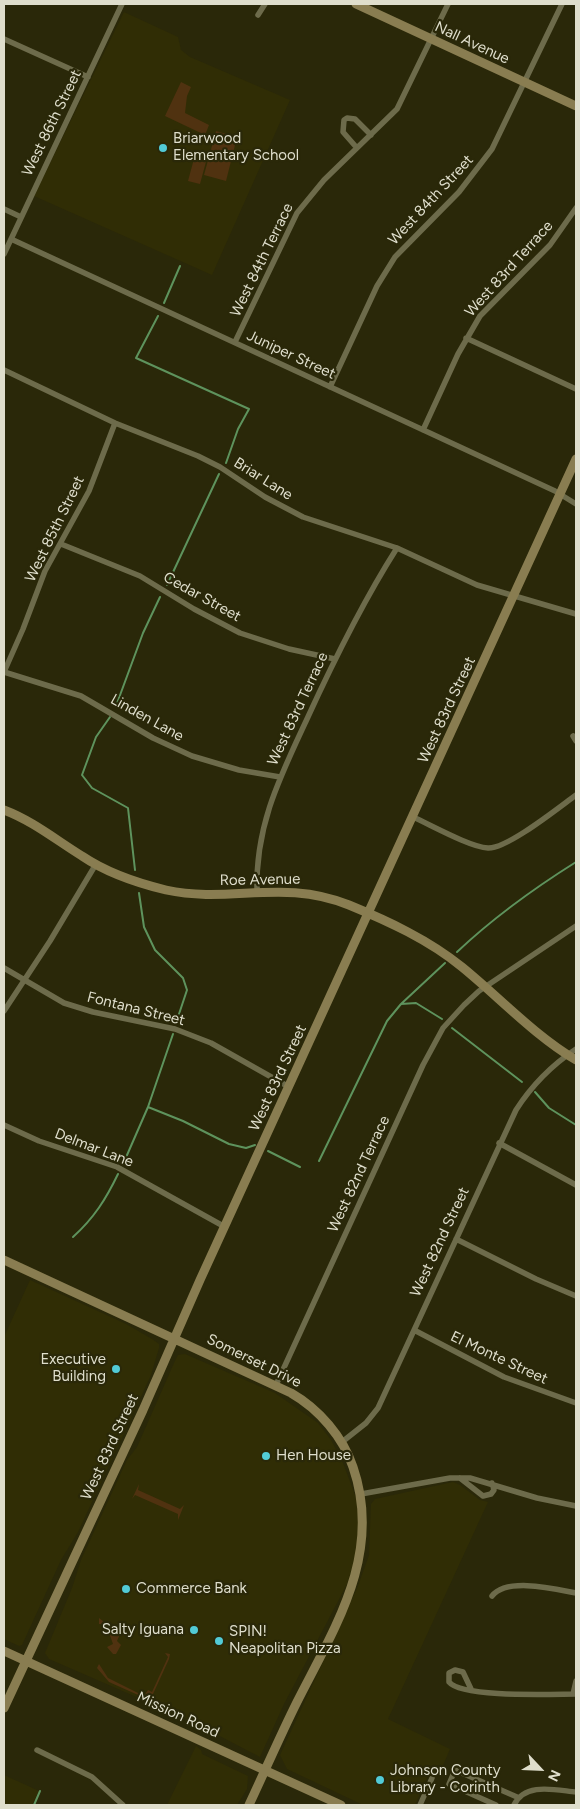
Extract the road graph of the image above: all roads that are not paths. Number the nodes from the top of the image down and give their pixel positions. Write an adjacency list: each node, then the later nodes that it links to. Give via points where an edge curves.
1 (122, 4): 9 (street, West 86th Street)
2 (265, 4): 6 (street)
3 (356, 4): 8 (street, Nall Avenue)
4 (448, 4): 8 (street, West 84th Terrace)
5 (562, 4): 10 (street, West 84th Street)
6 (258, 15)
7 (4, 39): 9 (street)
8 (432, 40): 10 (street, Nall Avenue); 12 (street, West 84th Terrace, via 403,100)
9 (88, 77): 16 (street, West 86th Street)
10 (524, 82): 11 (street, Nall Avenue); 22 (street, West 84th Street, via 492,149 479,168 408,242 386,270)
11 (576, 106)
12 (371, 135): 13 (street, West 84th Terrace); 13 (street, via 355,119 344,120 343,132)
13 (358, 148): 20 (street, West 84th Terrace, via 324,180 297,213)
14 (576, 208): 19 (street, West 83rd Terrace, via 540,256 492,302)
15 (4, 209): 16 (street)
16 (21, 217): 17 (street, West 86th Street)
17 (11, 239): 18 (street, West 86th Street); 20 (street, Juniper Street)
18 (4, 254)
19 (466, 338): 23 (street); 25 (street, West 83rd Terrace)
20 (235, 342): 22 (street, Juniper Street)
21 (4, 370): 24 (street, Briar Lane)
22 (330, 387): 25 (street, Juniper Street)
23 (576, 389)
24 (115, 423): 29 (street, West 85th Street, via 89,491); 30 (street, Briar Lane, via 198,456 264,497 303,516)
25 (423, 430): 27 (street, Juniper Street)
26 (576, 459): 27 (street, West 83rd Street)
27 (560, 495): 28 (street, Juniper Street); 31 (street, West 83rd Street)
28 (576, 504)
29 (61, 544): 33 (street, Cedar Street, via 140,576 240,633 288,649); 34 (street, West 85th Street, via 45,571)
30 (397, 548): 31 (street, Briar Lane, via 454,576); 33 (street, West 83rd Terrace)
31 (514, 595): 32 (street, Briar Lane); 38 (street, West 83rd Street)
32 (576, 614)
33 (335, 659): 35 (street, West 83rd Terrace)
34 (4, 672): 35 (street, Linden Lane, via 81,696 153,738 192,756 239,770)
35 (280, 777): 40 (street, West 83rd Terrace, via 261,834)
36 (576, 795): 38 (street, via 511,840 493,848 471,843)
37 (4, 810): 39 (street, Roe Avenue)
38 (413, 817): 41 (street, West 83rd Street)
39 (96, 864): 40 (street, Roe Avenue, via 138,883 189,894); 44 (street)
40 (257, 892): 41 (street, Roe Avenue, via 310,894)
41 (368, 914): 45 (street, Roe Avenue, via 440,951); 50 (street, West 83rd Street)
42 (576, 926): 45 (street, West 82nd Terrace)
43 (4, 968): 44 (street, Fontana Street)
44 (24, 981): 46 (street); 50 (street, Fontana Street, via 76,1007 158,1024 192,1036 242,1058)
45 (486, 987): 48 (street, Roe Avenue); 60 (street, West 82nd Terrace, via 454,1015 432,1045)
46 (4, 1011)
47 (576, 1049): 48 (street)
48 (567, 1055): 49 (street, Roe Avenue); 52 (street, West 82nd Street, via 526,1094)
49 (576, 1060)
50 (289, 1087): 54 (street, West 83rd Street)
51 (4, 1125): 54 (street, Delmar Lane, via 39,1141 117,1167)
52 (499, 1143): 53 (street); 55 (street, West 82nd Street)
53 (576, 1185)
54 (225, 1227): 59 (street, West 83rd Street)
55 (456, 1238): 57 (street); 58 (street, West 82nd Street)
56 (4, 1260): 59 (street, Somerset Drive)
57 (576, 1296)
58 (414, 1330): 61 (street, El Monte Street, via 504,1377); 62 (street, West 82nd Street, via 375,1414)
59 (175, 1339): 60 (street, Somerset Drive); 70 (street, West 83rd Street)
60 (276, 1385): 62 (street, Somerset Drive, via 310,1406)
61 (576, 1404)
62 (342, 1442): 65 (street, Somerset Drive)
63 (460, 1478): 64 (street); 64 (street, via 483,1496 492,1494); 65 (street)
64 (492, 1483): 66 (street, via 537,1498)
65 (361, 1494): 76 (street, Somerset Drive, via 364,1528 354,1580)
66 (576, 1506)
67 (576, 1593): 68 (street, via 516,1586 505,1587)
68 (492, 1596)
69 (4, 1651): 70 (street, Mission Road)
70 (25, 1661): 74 (street, West 83rd Street); 76 (street, Mission Road)
71 (576, 1681): 73 (street)
72 (471, 1689): 73 (street, via 509,1694)
73 (575, 1694)
74 (4, 1708)
75 (36, 1750): 80 (street, via 92,1777)
76 (265, 1770): 81 (street, Somerset Drive); 82 (street, Mission Road)
77 (432, 1778): 83 (street)
78 (576, 1792): 79 (street, via 539,1789)
79 (517, 1797): 84 (street, via 455,1770 449,1784); 85 (street)
80 (124, 1805)
81 (249, 1805)
82 (341, 1805)
83 (420, 1805)
84 (496, 1805)
85 (514, 1805)

